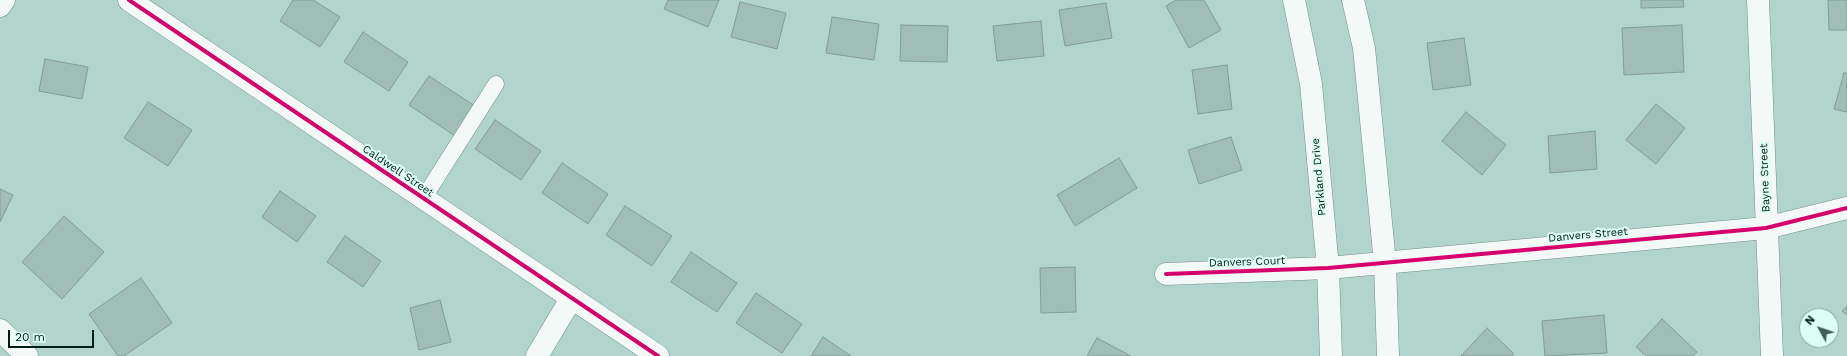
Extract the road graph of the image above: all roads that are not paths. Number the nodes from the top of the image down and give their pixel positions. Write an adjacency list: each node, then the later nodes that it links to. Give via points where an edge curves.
1 (4, 0): 6 (street)
2 (129, 0): 8 (street, Caldwell Street)
3 (1294, 0): 12 (street, Parkland Drive, via 1311,84)
4 (1352, 0): 11 (street, via 1364,48)
5 (1758, 0): 10 (street, Bayne Street)
6 (0, 6)
7 (496, 84): 8 (lane)
8 (423, 199): 14 (street, Caldwell Street)
9 (1847, 208): 10 (street, Danvers Street)
10 (1766, 228): 11 (street, Danvers Street); 21 (street, Bayne Street)
11 (1385, 263): 12 (street, Danvers Street); 20 (street)
12 (1328, 268): 13 (street, Danvers Court); 19 (street, Parkland Drive)
13 (1166, 274)
14 (571, 299): 17 (street); 18 (street, Caldwell Street)
15 (0, 330): 16 (street)
16 (27, 356)
17 (538, 356)
18 (658, 356)
19 (1331, 356)
20 (1388, 356)
21 (1772, 356)

